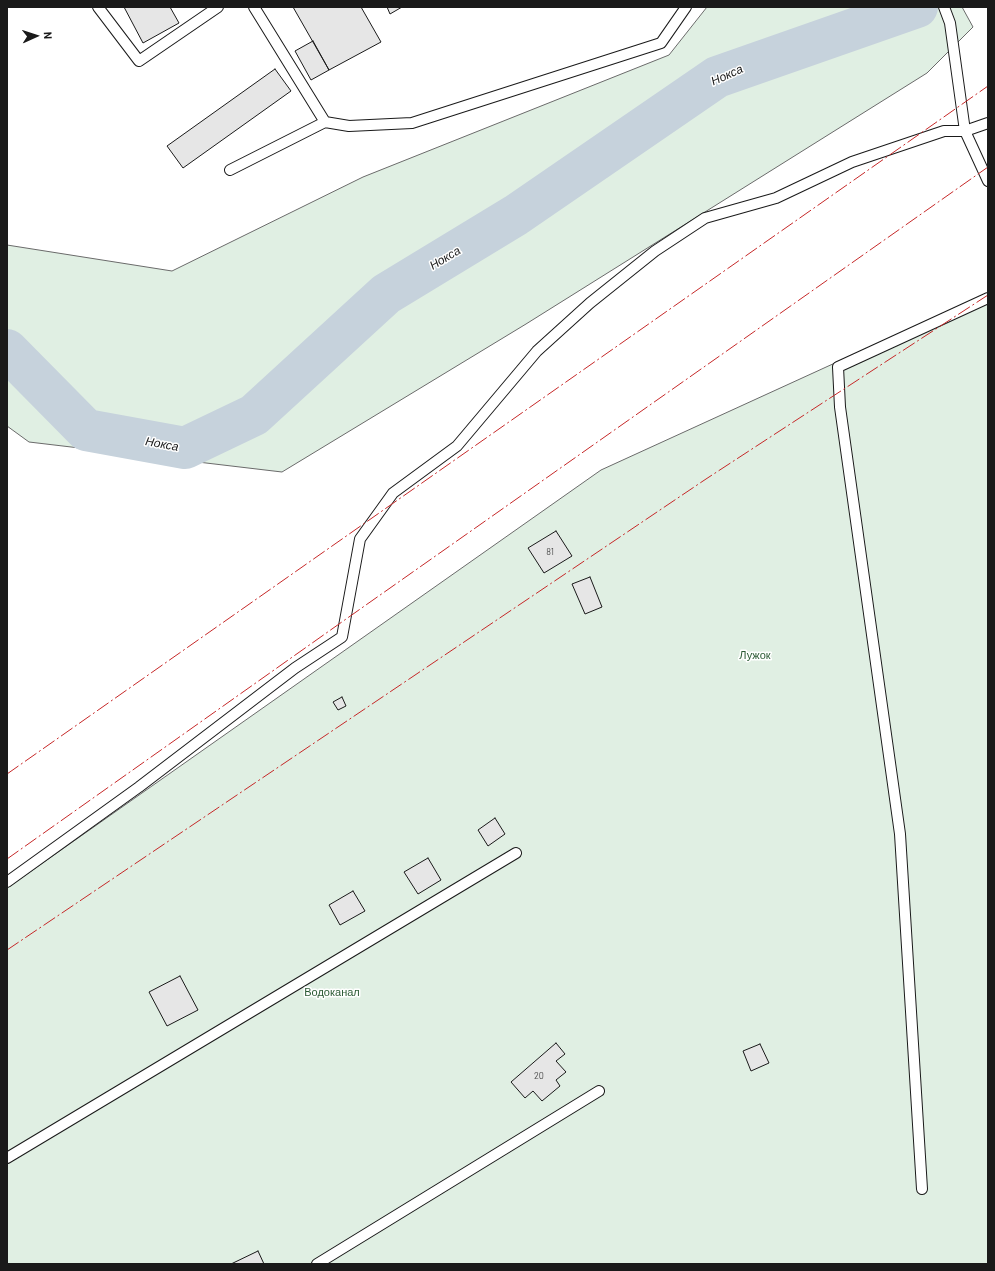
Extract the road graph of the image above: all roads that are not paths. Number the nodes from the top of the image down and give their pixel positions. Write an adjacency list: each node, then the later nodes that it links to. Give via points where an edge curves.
1 (98, 7): 2 (lane, via 139,61)
2 (218, 7)
3 (254, 7): 6 (lane)
4 (686, 7): 6 (lane, via 661,42 412,123 350,126)
5 (944, 7): 8 (lane, via 950,23)
6 (324, 122): 9 (lane)
7 (988, 123): 8 (lane)
8 (965, 131): 10 (lane); 13 (lane, via 944,131 852,162 776,198 705,218 655,251 590,303 537,351 457,446 393,493 360,539 342,637 295,668 139,787)
9 (230, 170)
10 (988, 181)
11 (988, 298): 16 (lane, via 838,367 840,407 900,834)
12 (516, 853): 15 (lane)
13 (7, 882)
14 (599, 1091): 17 (lane)
15 (7, 1158)
16 (922, 1189)
17 (317, 1264)

